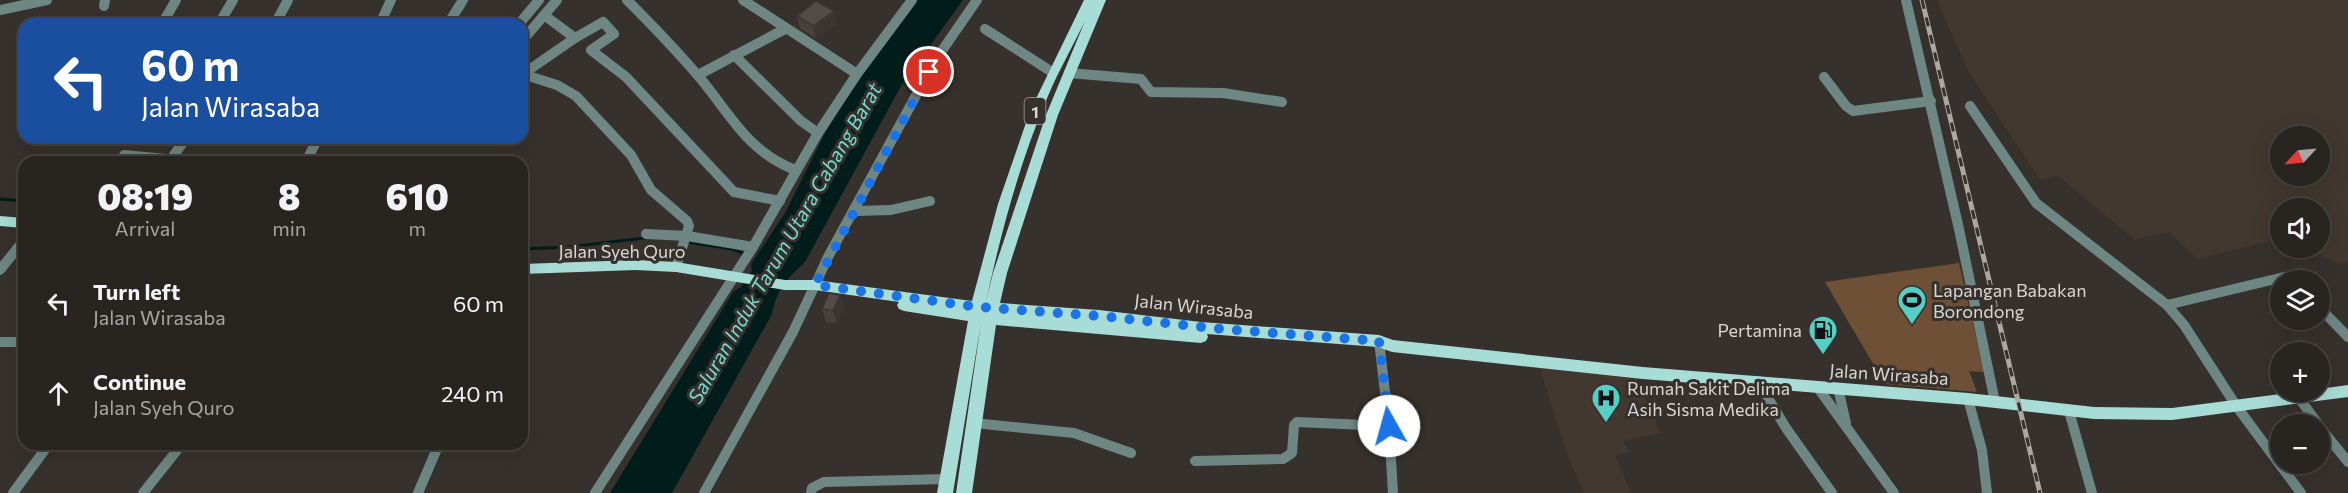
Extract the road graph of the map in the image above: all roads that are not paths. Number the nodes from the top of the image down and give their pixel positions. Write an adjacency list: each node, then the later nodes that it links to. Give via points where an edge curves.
1 (48, 0): 16 (street)
2 (176, 0): 18 (street)
3 (233, 0): 19 (street)
4 (288, 0): 20 (street)
5 (391, 0): 21 (street)
6 (463, 0): 22 (street)
7 (539, 0): 23 (street)
8 (557, 0): 17 (street)
9 (627, 0): 33 (street)
10 (743, 0): 24 (street)
11 (912, 0): 32 (street)
12 (977, 0): 45 (street, via 939,55)
13 (1090, 0): 30 (main road, 1)
14 (1100, 0): 31 (main road, 1)
15 (1906, 0): 36 (street)
16 (0, 10)
17 (543, 15): 26 (street); 27 (street)
18 (166, 18)
19 (222, 18)
20 (278, 18)
21 (383, 18)
22 (452, 18)
23 (524, 18)
24 (785, 29): 28 (street); 32 (street)
25 (985, 29): 30 (street)
26 (528, 34)
27 (575, 38): 29 (street); 43 (street, via 603,22 614,34 591,50 626,77 734,192)
28 (734, 55): 33 (street); 39 (street)
29 (528, 71)
30 (1052, 72): 59 (main road, 1, via 997,230)
31 (1069, 73): 37 (street, via 1141,79 1151,92 1222,93); 59 (main road, 1)
32 (857, 74): 39 (street)
33 (698, 75): 42 (street, via 747,141 766,158)
34 (528, 76): 49 (street, via 576,96 631,155 651,190 687,221)
35 (1824, 77): 36 (street, via 1853,111)
36 (1931, 101): 71 (street)
37 (1282, 102)
38 (1970, 106): 58 (street, via 2036,203)
39 (818, 134): 42 (street)
40 (124, 155): 41 (street)
41 (133, 156)
42 (795, 170): 43 (street)
43 (780, 201): 51 (street)
44 (930, 201): 45 (street, via 891,210)
45 (855, 211): 57 (street)
46 (0, 221): 47 (main road)
47 (18, 222)
48 (646, 234): 49 (street)
49 (685, 239): 51 (street); 52 (street)
50 (18, 248): 54 (street)
51 (750, 251): 55 (street)
52 (676, 267): 53 (main road, Jalan Syeh Quro); 55 (main road, Jalan Syeh Quro)
53 (528, 269)
54 (0, 270)
55 (737, 276): 57 (main road, Jalan Syeh Quro); 89 (street)
56 (2270, 280): 58 (street)
57 (813, 289): 59 (main road, Jalan Syeh Quro); 90 (street)
58 (2167, 305): 73 (street)
59 (984, 313): 64 (main road, Jalan Wirasaba); 75 (main road, 1); 85 (main road, 1, via 962,380)
60 (2330, 318): 61 (street)
61 (2348, 337)
62 (0, 342): 63 (street)
63 (18, 342)
64 (1384, 346): 65 (main road, Jalan Wirasaba); 76 (street)
65 (1758, 381): 66 (main road, Jalan Wirasaba); 94 (street)
66 (1818, 388): 67 (main road, Jalan Wirasaba); 77 (street)
67 (1838, 388): 70 (main road, Jalan Wirasaba); 77 (street)
68 (2348, 391): 69 (main road, Jalan Wirasaba)
69 (2330, 394)
70 (1968, 399): 71 (main road, Jalan Wirasaba); 96 (street, via 1982,450)
71 (1995, 402): 74 (main road, Jalan Wirasaba)
72 (2270, 402): 73 (main road, Jalan Wirasaba)
73 (2236, 406): 74 (main road, Jalan Wirasaba, via 2172,414); 98 (street)
74 (2069, 411): 97 (street)
75 (974, 423): 82 (street, via 1074,433); 92 (main road, 1)
76 (1389, 426): 83 (street, via 1297,422 1292,453 1283,459); 93 (street)
77 (1847, 427): 95 (street)
78 (2330, 439): 84 (street)
79 (45, 450): 86 (street)
80 (177, 450): 87 (street)
81 (436, 450): 88 (street)
82 (1131, 453)
83 (1195, 461)
84 (2348, 462)
85 (946, 486): 91 (street, via 824,482 817,483)
86 (13, 493)
87 (143, 493)
88 (418, 493)
89 (596, 493)
90 (704, 493)
91 (811, 493)
92 (964, 493)
93 (1393, 493)
94 (1832, 493)
95 (1894, 493)
96 (1987, 493)
97 (2092, 493)
98 (2301, 493)

